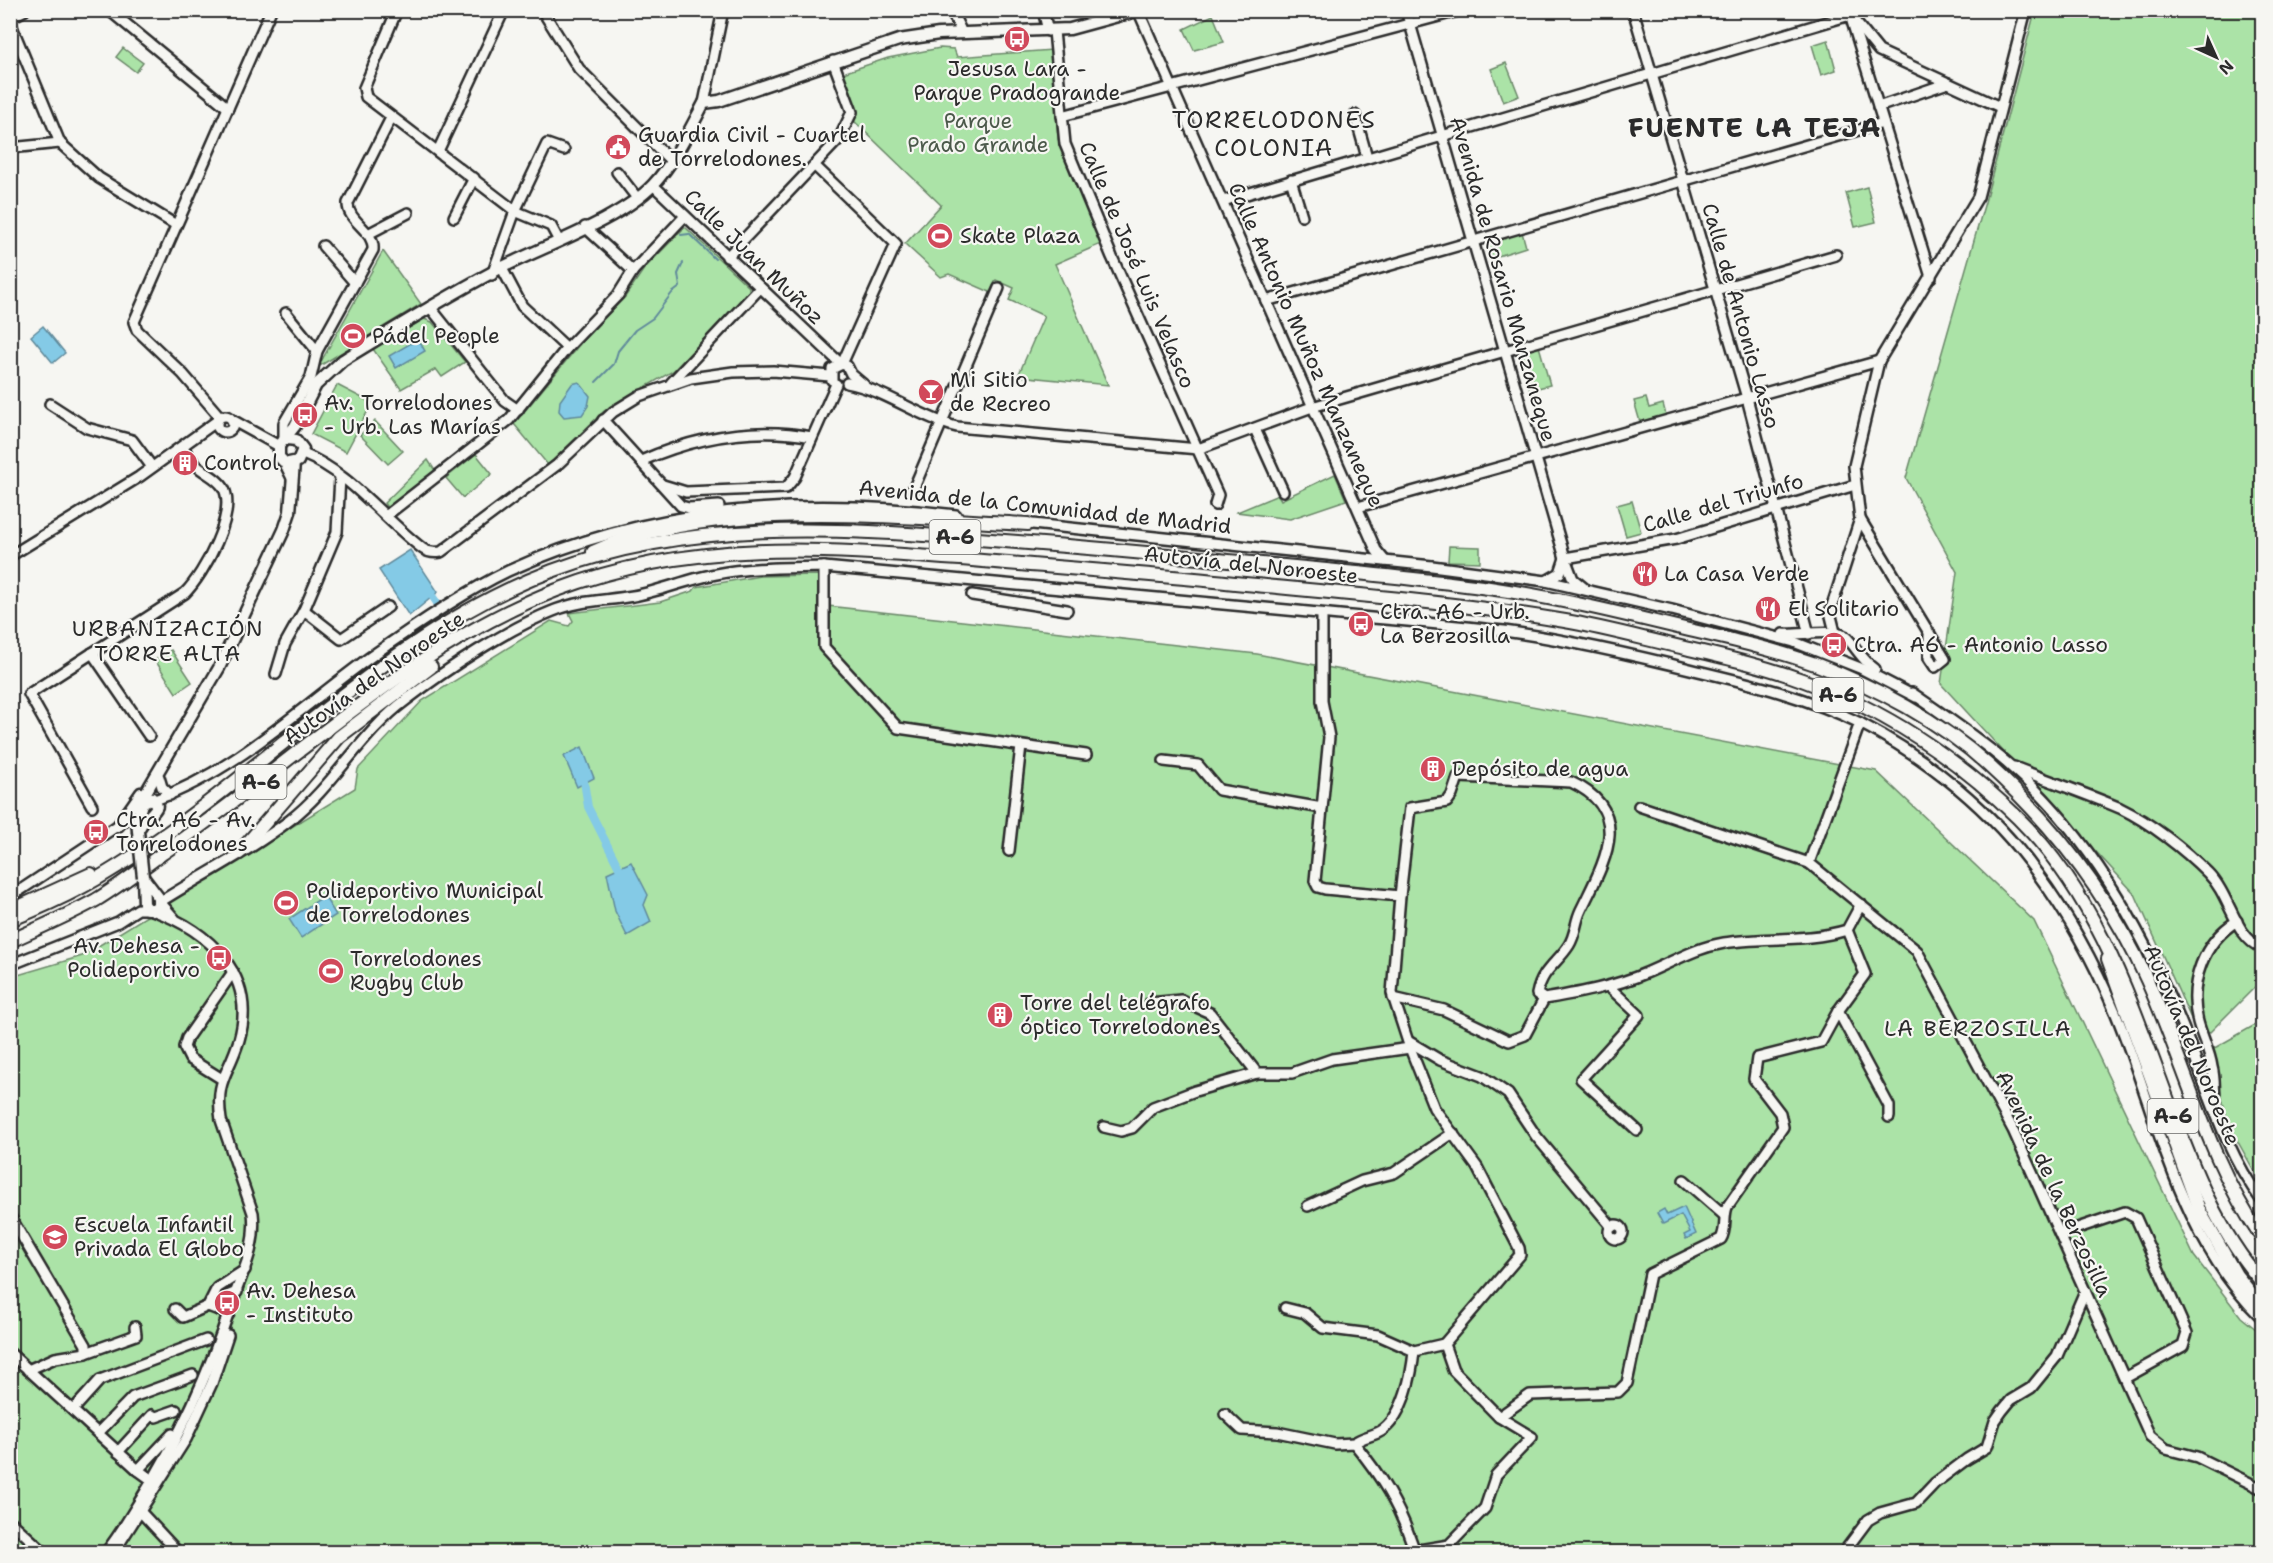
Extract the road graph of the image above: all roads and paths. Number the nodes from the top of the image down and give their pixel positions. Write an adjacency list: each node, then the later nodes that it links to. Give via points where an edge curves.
1 (25, 10): 16 (street)
2 (109, 10): 27 (street)
3 (272, 10): 27 (street)
4 (397, 10): 30 (street, via 364,88 366,97)
5 (504, 10): 36 (street)
6 (542, 10): 38 (street, via 579,69)
7 (723, 10): 24 (street)
8 (951, 10): 19 (street)
9 (1042, 10): 18 (street, Calle de José Luis Velasco)
10 (1406, 10): 17 (street, Avenida de Rosario Manzaneque)
11 (1462, 10): 17 (street)
12 (1633, 10): 21 (street, Calle de Antonio Lasso)
13 (2026, 10): 26 (street)
14 (1139, 11): 18 (main road); 23 (street, Calle Antonio Muñoz Manzaneque)
15 (1848, 13): 21 (street); 22 (street, via 1879,51); 25 (street)
16 (10, 20): 33 (street)
17 (1410, 24): 23 (street); 32 (street, Avenida de Rosario Manzaneque)
18 (1051, 31): 19 (main road); 29 (street, Calle de José Luis Velasco)
19 (962, 33): 20 (main road, via 899,40)
20 (833, 61): 24 (main road); 39 (street, via 852,112 839,139)
21 (1652, 72): 32 (street); 43 (street, Calle de Antonio Lasso)
22 (1948, 83): 25 (street); 26 (street)
23 (1173, 86): 29 (street); 46 (street, Calle Antonio Muñoz Manzaneque)
24 (704, 103): 38 (main road)
25 (1878, 107): 31 (street)
26 (2000, 107): 62 (street, via 1978,197)
27 (228, 108): 52 (street)
28 (1355, 115): 37 (street)
29 (1062, 116): 93 (street, Calle de José Luis Velasco, via 1065,144)
30 (392, 118): 36 (street); 54 (street, via 348,203 350,214)
31 (1883, 123): 43 (street); 62 (street)
32 (1442, 135): 37 (street); 56 (street, Avenida de Rosario Manzaneque)
33 (60, 143): 34 (street); 52 (street, via 99,178)
34 (10, 148)
35 (564, 150): 47 (street, via 547,144)
36 (438, 151): 41 (street)
37 (1367, 157): 42 (street)
38 (671, 161): 44 (main road)
39 (815, 166): 59 (street); 74 (street, via 896,244)
40 (617, 172): 45 (street)
41 (474, 178): 47 (street); 51 (street)
42 (1291, 180): 46 (street); 50 (street)
43 (1683, 180): 56 (street); 66 (street, Calle de Antonio Lasso)
44 (653, 185): 45 (main road); 49 (street, Calle Juan Muñoz)
45 (637, 198): 53 (main road)
46 (1223, 201): 67 (street, Calle Antonio Muñoz Manzaneque)
47 (515, 211): 55 (street, via 551,226); 60 (street)
48 (408, 213): 54 (street)
49 (685, 216): 59 (street, Calle Juan Muñoz); 61 (street)
50 (1302, 216)
51 (454, 217)
52 (176, 225): 84 (street, via 135,326 183,374)
53 (585, 227): 55 (main road); 61 (street)
54 (368, 234): 63 (street, via 373,250)
55 (559, 241): 60 (main road)
56 (1473, 241): 67 (street); 72 (street, Avenida de Rosario Manzaneque)
57 (324, 246): 63 (street)
58 (1836, 255): 66 (street)
59 (727, 256): 64 (street, Calle Juan Muñoz)
60 (499, 271): 68 (main road); 70 (street, via 522,306)
61 (633, 271): 70 (street, via 618,295)
62 (1931, 277): 73 (street)
63 (355, 284): 71 (street)
64 (760, 288): 74 (street, Calle Juan Muñoz); 77 (street)
65 (999, 288): 86 (street)
66 (1715, 289): 72 (street); 80 (street, Calle de Antonio Lasso)
67 (1266, 301): 82 (street, Calle Antonio Muñoz Manzaneque)
68 (430, 307): 83 (street, via 505,401); 91 (main road, via 326,373 308,396)
69 (286, 313): 71 (street)
70 (567, 348): 83 (street)
71 (317, 351): 91 (street, via 310,377 284,423)
72 (1505, 351): 82 (street); 95 (street, Avenida de Rosario Manzaneque)
73 (1879, 361): 80 (street); 101 (street, via 1856,454)
74 (839, 365): 75 (street, Calle Juan Muñoz, via 849,368); 76 (street)
75 (851, 374): 78 (street); 79 (street, Calle Juan Muñoz)
76 (833, 380): 77 (street, via 773,371 733,372); 78 (street); 90 (street)
77 (671, 383): 85 (street, via 639,396)
78 (846, 383): 79 (street)
79 (866, 387): 86 (street)
80 (1747, 398): 95 (street); 107 (street, Calle de Antonio Lasso)
81 (50, 404): 98 (street, via 87,429 132,440)
82 (1312, 407): 88 (street); 106 (street, Calle Antonio Muñoz Manzaneque)
83 (518, 410): 108 (street)
84 (219, 419): 87 (street, via 218,427); 87 (street, via 227,416); 89 (street)
85 (603, 420): 96 (street); 108 (street, via 556,465 441,552 424,549)
86 (941, 423): 93 (street); 102 (street)
87 (228, 427): 89 (street); 91 (street)
88 (1255, 429): 93 (street); 103 (street)
89 (197, 436): 92 (street)
90 (812, 437): 96 (street, via 772,432 725,435 675,446); 100 (street, via 791,484 780,490 686,492)
91 (286, 441): 94 (main road, via 302,446); 97 (main road, via 279,458)
92 (183, 447): 98 (street); 130 (street, via 196,465 217,480 227,497 226,516 203,570 185,593)
93 (1198, 449): 104 (street, Calle de José Luis Velasco, via 1218,495)
94 (303, 453): 97 (main road); 99 (street)
95 (1536, 455): 106 (street); 112 (street, Avenida de Rosario Manzaneque)
96 (641, 461): 100 (street)
97 (290, 463): 136 (main road, via 290,512 284,530 219,668)
98 (152, 467): 111 (street)
99 (340, 477): 108 (street); 122 (street, via 338,532)
100 (662, 485): 105 (street, via 681,506 689,508 788,503)
101 (1855, 485): 107 (street, Calle del Triunfo); 109 (street)
102 (913, 490)
103 (1283, 491)
104 (1215, 505)
105 (823, 507): 110 (street, Avenida de la Comunidad de Madrid, via 896,507); 141 (street, Avenida de la Comunidad de Madrid, via 737,509 671,518 599,536 507,572 371,657 207,778)
106 (1358, 507): 113 (street, Calle Antonio Muñoz Manzaneque, via 1376,550)
107 (1776, 507): 112 (street, Calle del Triunfo, via 1676,539); 128 (street, Calle de Antonio Lasso)
108 (387, 515)
109 (1860, 519): 127 (street, via 1830,612); 129 (street)
110 (1028, 524): 113 (street, Avenida de la Comunidad de Madrid); 115 (highway, via 867,517 726,520 614,542)
111 (10, 556)
112 (1564, 558): 116 (street, via 1560,573); 118 (street, Avenida de Rosario Manzaneque, via 1574,579)
113 (1385, 561): 116 (street, Avenida de la Comunidad de Madrid)
114 (824, 567): 117 (street); 135 (street, via 824,647 898,728); 149 (street, via 715,574 654,592 566,607 531,620 406,700 377,724 310,802)
115 (552, 571): 150 (highway, Autovía del Noroeste / A-6, via 449,622 380,669); 188 (highway, Autovía del Noroeste / A-6, via 673,539 745,530 865,531 1134,551 1477,586 1658,622 1810,662 1863,684 1928,720 1982,759 2035,809 2079,862 2114,916 2146,978 2224,1171)
116 (1546, 581): 118 (street, Avenida de la Comunidad de Madrid)
117 (997, 582): 120 (street); 125 (street)
118 (1586, 590): 126 (street, Avenida de la Comunidad de Madrid)
119 (972, 595): 120 (street)
120 (994, 598): 123 (street)
121 (388, 607): 122 (street, via 341,639)
122 (304, 610): 131 (street, via 285,644)
123 (1067, 610)
124 (506, 613): 149 (highway, via 350,727); 163 (highway, Autovía del Noroeste / A-6, via 604,574 675,558 748,549 816,548 1146,574 1569,622 1800,679 1858,703 1919,738 1971,776 2022,822 2066,875); 164 (highway, Autovía del Noroeste / A-6, via 389,685 102,897)
125 (1322, 614): 133 (street, via 1568,642 1734,680 1810,702); 146 (street, via 1322,701 1329,737)
126 (1756, 631): 128 (street, via 1800,636); 132 (street, Avenida de la Comunidad de Madrid, via 1860,668)
127 (1835, 632): 128 (street); 132 (street, via 1848,639 1862,660)
128 (1809, 633)
129 (1929, 634)
130 (92, 653): 134 (street); 143 (street, via 29,694)
131 (276, 674)
132 (1916, 697): 139 (street)
133 (1860, 723): 151 (street); 198 (street, via 1907,751 1976,805 2010,838 2038,874 2076,932 2110,1002 2189,1214 2228,1280)
134 (148, 736)
135 (1021, 746): 137 (street); 148 (street)
136 (172, 750): 140 (main road); 147 (main road, via 163,756)
137 (1086, 755)
138 (1164, 761): 146 (street, via 1198,765 1219,790)
139 (2009, 764): 161 (street, via 2143,821 2208,873 2226,896); 176 (street, via 2090,854 2127,910 2161,976)
140 (161, 772): 141 (street, via 162,787); 142 (main road); 145 (main road)
141 (170, 795): 142 (street, Avenida de la Comunidad de Madrid)
142 (155, 800): 145 (main road, via 149,798)
143 (92, 806)
144 (1639, 806): 151 (street)
145 (144, 807): 147 (street); 152 (main road, bridge, via 137,820)
146 (1322, 808): 154 (street, via 1315,881 1318,887)
147 (118, 826): 155 (street)
148 (1009, 851)
149 (239, 853): 153 (street)
150 (126, 860): 158 (highway); 160 (highway, Autovía del Noroeste / A-6, via 85,885)
151 (1809, 863): 156 (street, Avenida de la Berzosilla)
152 (144, 884): 157 (main road); 157 (main road, via 144,903)
153 (180, 889): 157 (street); 159 (street, via 170,902)
154 (1400, 896): 169 (street); 170 (street, via 1410,808 1447,802 1458,777 1571,782 1584,788 1605,813 1610,828 1605,860 1569,946 1540,978 1537,993)
155 (10, 897)
156 (1860, 904): 162 (street); 187 (street, Avenida de la Berzosilla, via 1917,951 2013,1130)
157 (153, 907): 159 (street); 166 (street, via 138,909 118,922)
158 (10, 911)
159 (174, 918): 167 (street, via 216,946)
160 (10, 920)
161 (2237, 921): 165 (street, via 2245,937); 176 (street, via 2212,942 2201,960 2196,995 2198,1019 2212,1067)
162 (1847, 930): 168 (street, via 1827,936 1724,943 1672,958 1647,973); 172 (street, via 1865,974)
163 (2105, 940): 190 (highway, Autovía del Noroeste / A-6, via 2187,1153 2215,1214); 194 (highway, via 2109,967 2199,1210 2236,1275)
164 (10, 941)
165 (2262, 948)
166 (10, 965)
167 (233, 972): 175 (street, via 242,993 242,1028); 175 (street, via 184,1047 190,1059)
168 (1608, 986): 170 (street); 179 (street, via 1639,1015 1581,1079)
169 (1393, 998): 170 (street, via 1444,1010 1509,1041 1525,1035); 173 (street)
170 (1544, 999)
171 (1150, 1004): 174 (street, via 1181,1000 1210,1013)
172 (1838, 1011): 177 (street, via 1889,1106); 184 (street, via 1821,1042 1757,1058 1754,1079 1780,1113 1783,1127)
173 (1409, 1044): 174 (street, via 1332,1059 1292,1073); 180 (street, via 1434,1108); 186 (street, via 1482,1077 1508,1094 1536,1136)
174 (1257, 1073): 178 (street, via 1153,1107 1132,1128 1121,1131)
175 (222, 1079): 189 (street, via 218,1093 221,1120 253,1213 254,1242)
176 (2216, 1110): 182 (street)
177 (1889, 1117)
178 (1104, 1127)
179 (1637, 1130)
180 (1453, 1133): 183 (street, via 1394,1173 1362,1181); 201 (street, via 1477,1167 1520,1255)
181 (1684, 1180): 184 (street)
182 (2262, 1201)
183 (1308, 1206)
184 (1724, 1215): 211 (street, via 1725,1232 1721,1239 1650,1274 1623,1390 1530,1395)
185 (10, 1216): 204 (street, via 86,1345)
186 (1612, 1227)
187 (2060, 1233): 192 (street, Avenida de la Berzosilla); 207 (street, via 2125,1212 2136,1218 2187,1333 2183,1346)
188 (2262, 1238)
189 (245, 1270): 191 (street); 193 (street, via 217,1288)
190 (2262, 1282)
191 (237, 1292): 193 (street); 197 (street); 217 (street, via 233,1321 212,1383 186,1439)
192 (2085, 1292): 207 (street, Avenida de la Berzosilla); 225 (street, via 2057,1356 2031,1388 2011,1400 1995,1420 1987,1448 1935,1483 1916,1503 1869,1520)
193 (209, 1305): 196 (street, via 183,1317); 197 (street)
194 (2262, 1307)
195 (1285, 1308): 202 (street, via 1305,1313 1323,1328 1378,1335)
196 (176, 1309)
197 (229, 1314): 217 (street, via 203,1385)
198 (2262, 1318)
199 (135, 1327): 204 (street, via 136,1335)
200 (206, 1340): 208 (street, via 100,1380)
201 (1444, 1344): 202 (street); 211 (street, via 1453,1370)
202 (1414, 1351): 214 (street, via 1399,1414 1382,1431)
203 (10, 1353): 205 (street)
204 (86, 1353): 205 (street, via 55,1358)
205 (28, 1370): 208 (street)
206 (193, 1375): 212 (street, via 133,1397)
207 (2125, 1378): 218 (street, Avenida de la Berzosilla, via 2151,1436 2166,1449 2197,1457)
208 (73, 1410): 212 (street)
209 (176, 1410): 215 (street, via 152,1415)
210 (1225, 1414): 214 (street, via 1242,1430 1277,1432 1335,1444)
211 (1499, 1417): 214 (street, via 1532,1437 1496,1475 1485,1509 1449,1545 1419,1550 1413,1546 1401,1511)
212 (98, 1433): 215 (street)
213 (172, 1434): 216 (street)
214 (1354, 1443)
215 (118, 1452): 216 (street)
216 (138, 1470): 217 (street)
217 (155, 1483): 219 (street)
218 (2262, 1489)
219 (139, 1510): 221 (street); 223 (street); 224 (street)
220 (10, 1521): 222 (street)
221 (176, 1550)
222 (44, 1552)
223 (106, 1552)
224 (114, 1552)
225 (1844, 1552)

